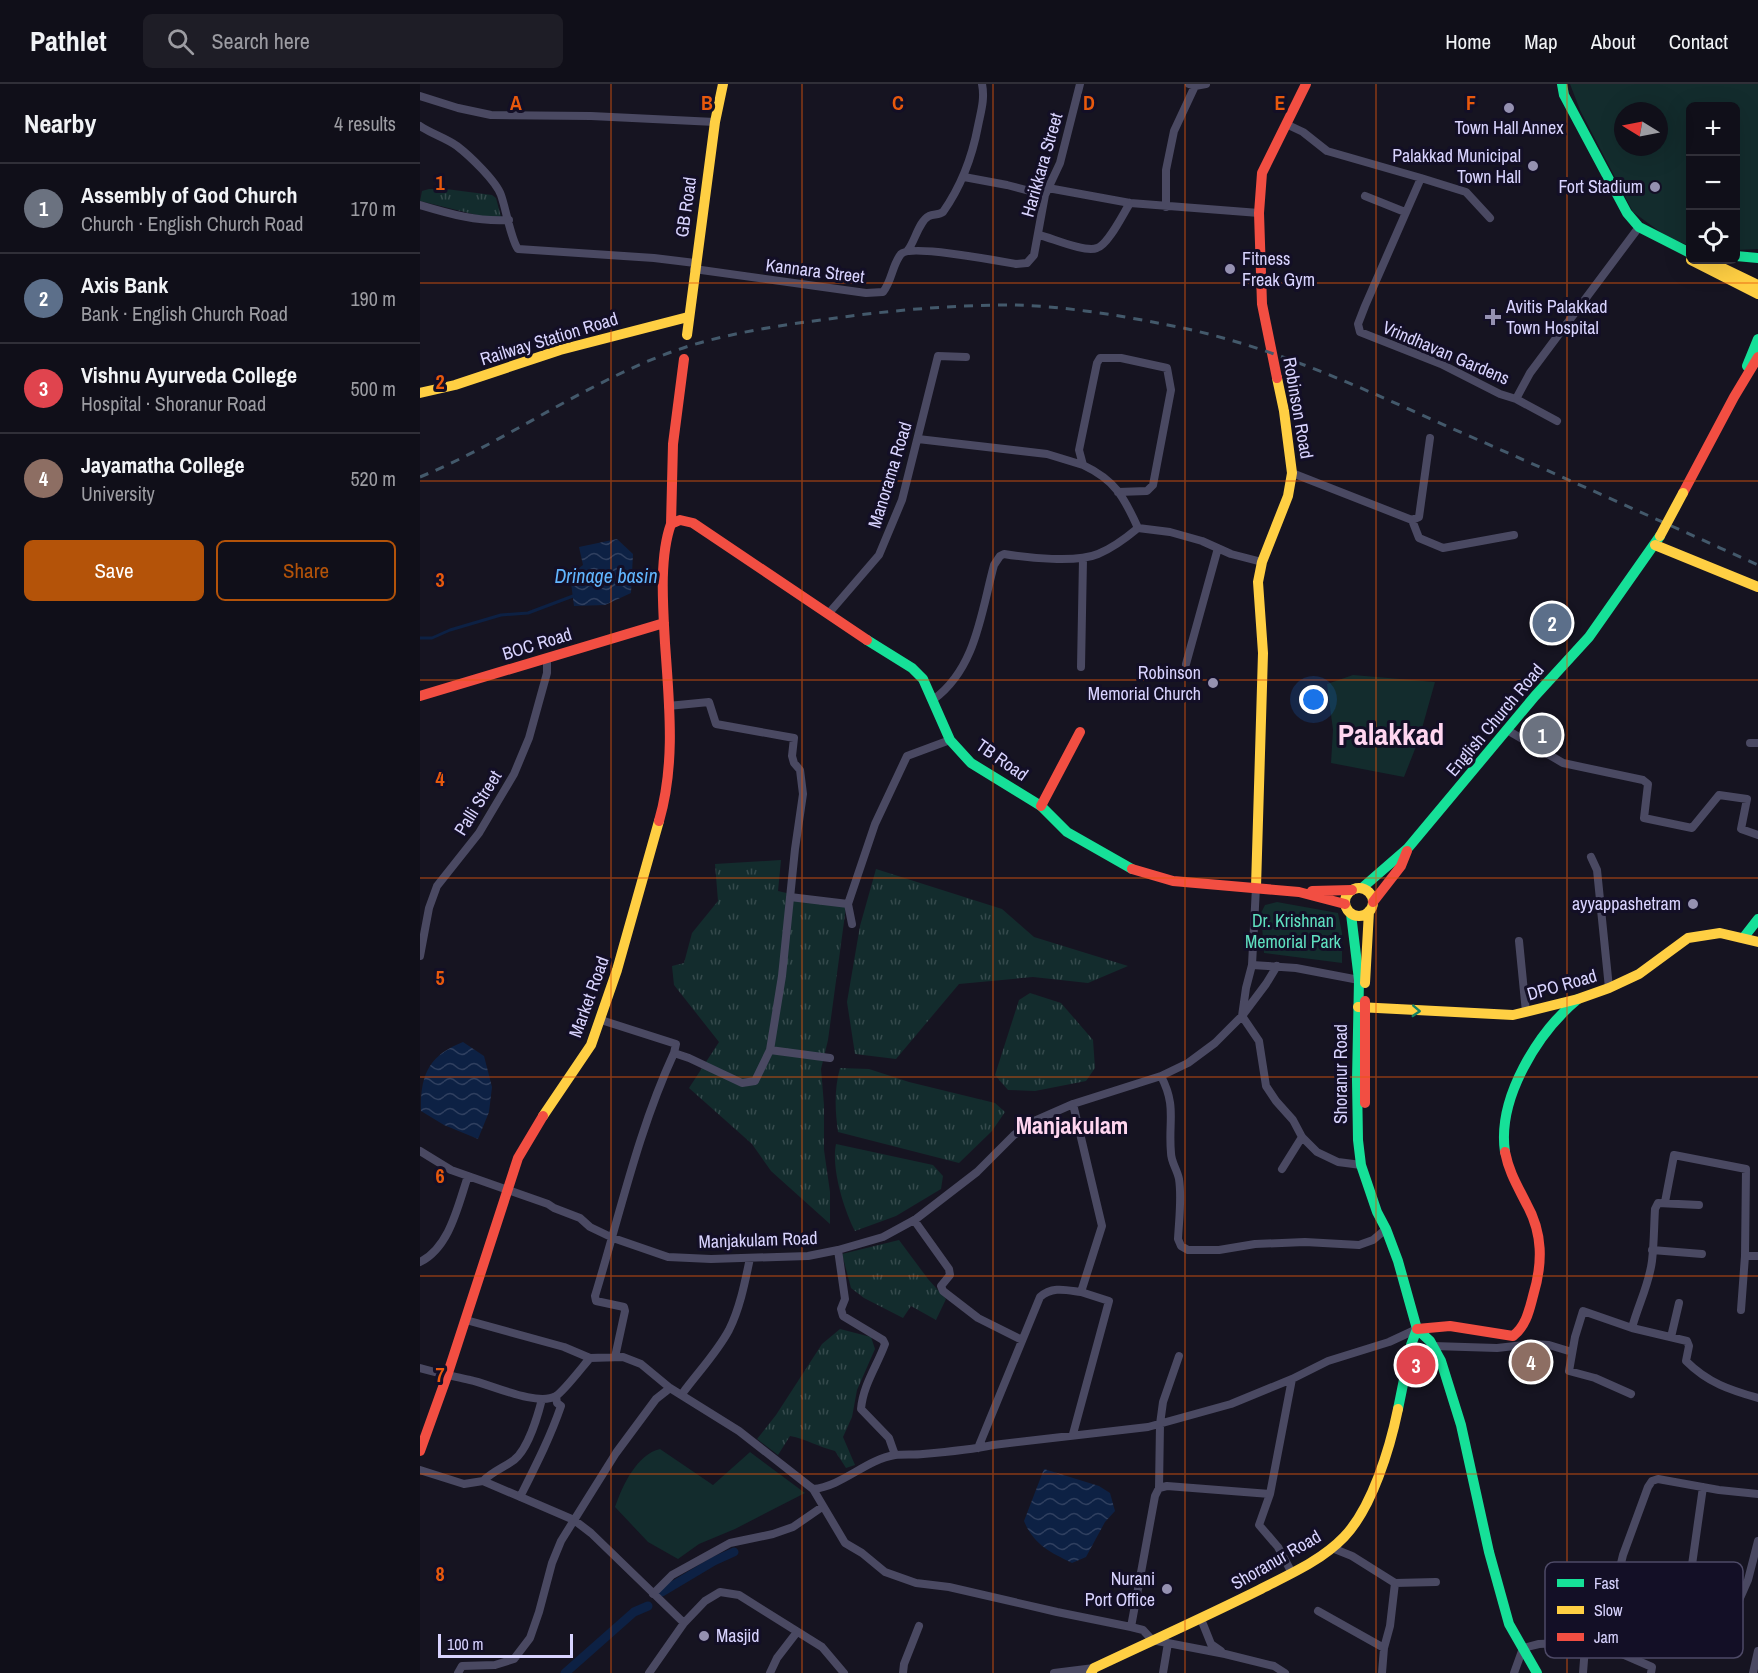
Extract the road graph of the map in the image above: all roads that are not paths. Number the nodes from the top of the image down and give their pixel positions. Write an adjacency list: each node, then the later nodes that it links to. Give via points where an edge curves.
1 (723, 84): 9 (main road, GB Road)
2 (982, 84): 12 (street, Kannara Street, via 984,99)
3 (1080, 84): 14 (street, Harikkara Street, via 1060,163)
4 (1206, 84): 7 (street)
5 (1306, 84): 10 (main road, Robinson Road)
6 (1562, 84): 23 (main road, via 1585,136 1627,213)
7 (1192, 85): 18 (street, via 1174,131 1166,170)
8 (420, 96): 9 (street, via 491,114)
9 (715, 122): 31 (main road, GB Road)
10 (1286, 124): 13 (street, via 1327,151); 20 (main road, Robinson Road, via 1262,173)
11 (420, 126): 22 (street, via 457,146 481,170 500,192)
12 (964, 177): 14 (street); 25 (street, Kannara Street, via 943,212 923,221)
13 (1421, 178): 19 (street, Vrindhavan Gardens); 21 (street, via 1466,192)
14 (1047, 192): 16 (street); 24 (street, Harikkara Street)
15 (1365, 196): 19 (street)
16 (1130, 203): 18 (street); 24 (street, via 1099,248 1088,249)
17 (420, 205): 22 (street, via 481,220)
18 (1166, 207): 20 (street)
19 (1405, 212): 42 (street, Vrindhavan Gardens, via 1361,315 1360,332)
20 (1259, 213): 47 (main road, Robinson Road, via 1262,304)
21 (1490, 218)
22 (510, 220): 31 (street, Kannara Street, via 518,249 654,258)
23 (1639, 227): 26 (main road); 42 (street, Vrindhavan Gardens, via 1530,373)
24 (1039, 235): 25 (street, Harikkara Street, via 1034,255 1027,263)
25 (908, 250): 31 (street, Kannara Street, via 893,269 890,284 883,292 874,293 837,291)
26 (1686, 254)
27 (1740, 256): 28 (main road)
28 (1758, 258)
29 (1704, 264): 33 (main road)
30 (1714, 264): 32 (main road)
31 (695, 266): 34 (main road, GB Road)
32 (1758, 285)
33 (1758, 294)
34 (688, 317): 35 (main road, GB Road); 40 (main road, Railway Station Road, via 560,350)
35 (687, 335)
36 (1758, 339): 41 (main road, English Church Road)
37 (966, 357): 45 (street, Manorama Road, via 938,356)
38 (1758, 357): 41 (main road, English Church Road)
39 (684, 359): 50 (main road, Market Road, via 673,444)
40 (420, 393)
41 (1734, 397): 53 (main road, English Church Road, bridge)
42 (1516, 399): 43 (street)
43 (1557, 421)
44 (1430, 438): 49 (street, via 1419,517)
45 (918, 439): 46 (street, via 1047,454); 58 (street, Manorama Road, via 902,500 879,555)
46 (1083, 465): 48 (street, via 1101,473); 48 (street, via 1079,450 1100,358 1121,358 1167,368 1171,390 1154,485 1147,491)
47 (1292, 473): 49 (street); 56 (main road, Robinson Road, via 1288,496)
48 (1118, 492): 51 (street)
49 (1412, 520): 52 (street, via 1419,538 1443,548)
50 (671, 524): 58 (main road, TB Road, via 680,519 693,523); 59 (main road, Market Road, via 662,599)
51 (1138, 528): 54 (street, via 1170,532); 55 (street, via 1123,540)
52 (1514, 535)
53 (1658, 541): 57 (main road); 66 (main road, English Church Road, via 1589,638)
54 (1218, 548): 56 (street); 61 (street)
55 (1083, 559): 62 (street); 64 (street, via 999,556 971,652 953,682)
56 (1262, 562): 73 (main road, Robinson Road, via 1258,582 1263,653)
57 (1758, 587)
58 (829, 613): 64 (main road, TB Road, via 918,672)
59 (664, 623): 60 (main road, BOC Road); 65 (main road, Market Road)
60 (547, 659): 63 (main road, BOC Road); 85 (street, Palli Street, via 547,673 529,738 479,833 437,886)
61 (1186, 664)
62 (1081, 667)
63 (420, 696)
64 (934, 699): 68 (main road, TB Road)
65 (669, 706): 76 (street, via 709,702 716,724 794,738 792,756 800,770 803,794); 94 (main road, Market Road, via 671,728 664,804)
66 (1507, 730): 70 (street, via 1563,763 1644,780 1648,784 1644,818 1692,828 1719,795 1747,799 1741,829); 71 (main road, English Church Road)
67 (1080, 732): 69 (main road)
68 (950, 740): 69 (main road, TB Road, via 971,763); 77 (street, via 907,756 875,824)
69 (1041, 806): 73 (main road, TB Road, via 1068,832 1137,872 1173,881)
70 (1758, 835)
71 (1408, 848): 74 (main road, English Church Road); 78 (main road, English Church Road, via 1401,866)
72 (1591, 857): 89 (street, via 1597,870)
73 (1256, 887): 75 (main road, TB Road); 86 (street)
74 (1357, 889): 75 (main road); 78 (main road, via 1371,895); 79 (main road, via 1346,896)
75 (1299, 892): 79 (main road, TB Road)
76 (790, 897): 77 (street); 95 (street)
77 (848, 904): 81 (street)
78 (1371, 907): 79 (main road, via 1362,916); 91 (main road, Shoranur Road)
79 (1348, 909): 88 (main road, Shoranur Road)
80 (1758, 919): 82 (main road)
81 (852, 924)
82 (1744, 937): 84 (main road, DPO Road); 89 (main road, DPO Road, via 1720,933 1688,938 1639,974)
83 (1520, 942): 92 (street)
84 (1758, 942)
85 (420, 956)
86 (1252, 964): 87 (street); 93 (street)
87 (1277, 966): 88 (street); 93 (street, Manjakulam Road)
88 (1359, 980): 91 (main road, Shoranur Road)
89 (1609, 988): 90 (main road, DPO Road)
90 (1578, 999): 92 (main road, DPO Road); 124 (main road, via 1557,1016 1534,1049 1517,1084 1505,1130 1508,1168 1542,1242 1537,1282 1521,1331 1513,1336 1450,1326)
91 (1361, 1008): 92 (main road, DPO Road, one-way to 92, via 1513,1015); 102 (main road, Shoranur Road); 109 (main road, Shoranur Road, via 1368,1166)
92 (1526, 1012)
93 (1242, 1016): 98 (street, Manjakulam Road, via 1215,1043); 100 (street, via 1259,1041 1266,1086)
94 (601, 1020): 96 (street, via 676,1044); 105 (main road, Market Road, via 591,1045 533,1131)
95 (770, 1050): 96 (street, via 754,1081 742,1083); 97 (street)
96 (674, 1053): 110 (street, via 638,1143)
97 (830, 1058)
98 (1161, 1076): 99 (street, Manjakulam Road); 109 (street, via 1173,1113 1170,1152 1179,1179 1181,1246 1202,1251 1305,1242 1359,1245)
99 (1073, 1104): 108 (street, Manjakulam Road, via 1032,1122 1014,1135 977,1172); 118 (street, via 1102,1226)
100 (1302, 1137): 102 (street, via 1327,1157); 103 (street)
101 (420, 1151): 104 (street, Manjakulam Road)
102 (1361, 1165): 109 (main road, Shoranur Road)
103 (1282, 1168)
104 (468, 1176): 105 (street, Manjakulam Road); 117 (street, via 444,1240)
105 (506, 1190): 110 (street, Manjakulam Road, via 580,1218); 121 (main road, Market Road)
106 (1665, 1202): 107 (street); 112 (street, via 1658,1203 1655,1209); 114 (street, via 1674,1155 1746,1169)
107 (1699, 1205)
108 (914, 1220): 111 (street, Manjakulam Road, via 883,1237); 125 (street, via 950,1269 942,1291 978,1318)
109 (1386, 1229): 124 (main road, Shoranur Road)
110 (613, 1238): 116 (street, Manjakulam Road, via 668,1257); 128 (street, via 595,1299 624,1307)
111 (838, 1250): 116 (street, Manjakulam Road, via 808,1256); 143 (street, via 845,1299 843,1316 885,1344 866,1386 861,1409 889,1438)
112 (1652, 1250): 113 (street); 122 (street, via 1645,1293)
113 (1702, 1254)
114 (1745, 1256): 115 (street); 120 (street)
115 (1758, 1256)
116 (750, 1258): 134 (street, via 730,1328)
117 (420, 1262)
118 (1081, 1292): 125 (street, via 1045,1292); 140 (street, via 1109,1301)
119 (1679, 1303): 123 (street)
120 (1741, 1310)
121 (466, 1320): 129 (street); 131 (main road, Market Road)
122 (1632, 1328): 123 (street); 126 (street, via 1583,1311)
123 (1671, 1337): 137 (street, via 1687,1341 1686,1361 1718,1386)
124 (1422, 1339): 126 (street, via 1497,1348 1549,1345); 132 (street, via 1389,1342 1328,1361); 155 (main road, Shoranur Road, via 1375,1484 1345,1536); 173 (main road, via 1441,1361 1461,1425 1509,1624)
125 (1022, 1340): 141 (street)
126 (1572, 1352): 135 (street, via 1569,1371)
127 (1179, 1356): 139 (street, via 1163,1402)
128 (615, 1357): 129 (street); 133 (street, via 641,1364)
129 (590, 1358): 136 (street)
130 (420, 1368): 131 (street)
131 (447, 1376): 138 (street); 142 (main road, Market Road)
132 (1292, 1379): 139 (street, via 1231,1404); 149 (street)
133 (670, 1388): 134 (street); 153 (street, via 656,1399 616,1453)
134 (682, 1394): 148 (street, via 753,1441)
135 (1631, 1394)
136 (556, 1395): 138 (street); 151 (street, via 561,1406)
137 (1758, 1398)
138 (542, 1399): 145 (street, via 520,1453)
139 (1160, 1424): 140 (street); 147 (street)
140 (1073, 1434): 141 (street)
141 (978, 1448): 143 (street)
142 (420, 1451)
143 (896, 1455): 148 (street)
144 (420, 1470): 145 (street, via 464,1484)
145 (483, 1481): 151 (street)
146 (1703, 1486): 150 (street); 156 (street, via 1652,1481); 157 (street)
147 (1159, 1488): 149 (street); 167 (street)
148 (813, 1489): 152 (street)
149 (1270, 1494): 158 (street, via 1259,1525 1278,1547)
150 (1758, 1494)
151 (520, 1497): 153 (street)
152 (822, 1507): 162 (street, via 793,1527 730,1543 672,1575); 167 (street, via 844,1543 885,1572 916,1583)
153 (574, 1520): 162 (street); 179 (street, via 552,1563 530,1638 514,1659 495,1665 462,1666)
154 (1758, 1542): 161 (street)
155 (1332, 1548): 158 (main road, Shoranur Road); 160 (street)
156 (1621, 1562)
157 (1692, 1562)
158 (1292, 1573): 164 (main road, Shoranur Road)
159 (1436, 1582): 160 (street)
160 (1395, 1583): 172 (street)
161 (1743, 1593)
162 (652, 1594): 165 (street)
163 (1318, 1611): 172 (street)
164 (1201, 1619): 169 (main road, Shoranur Road); 175 (street, via 1211,1644)
165 (684, 1623): 168 (street, via 720,1592 739,1595); 180 (street)
166 (919, 1626): 183 (street)
167 (1131, 1627): 169 (street, via 1143,1630)
168 (797, 1632): 181 (street); 182 (street, via 822,1647)
169 (1152, 1640): 170 (street); 178 (main road, Shoranur Road)
170 (1168, 1643): 175 (street); 185 (street)
171 (1545, 1644): 173 (street)
172 (1384, 1648): 187 (street)
173 (1523, 1648): 188 (street); 189 (main road)
174 (1758, 1651): 192 (street)
175 (1225, 1654): 186 (street, via 1274,1666)
176 (1584, 1658): 190 (street)
177 (1631, 1658): 191 (street, via 1652,1667)
178 (1092, 1671): 184 (street)
179 (458, 1673)
180 (649, 1673)
181 (770, 1673)
182 (844, 1673)
183 (903, 1673)
184 (1054, 1673)
185 (1163, 1673)
186 (1285, 1673)
187 (1382, 1673)
188 (1514, 1673)
189 (1537, 1673)
190 (1583, 1673)
191 (1651, 1673)
192 (1753, 1673)

